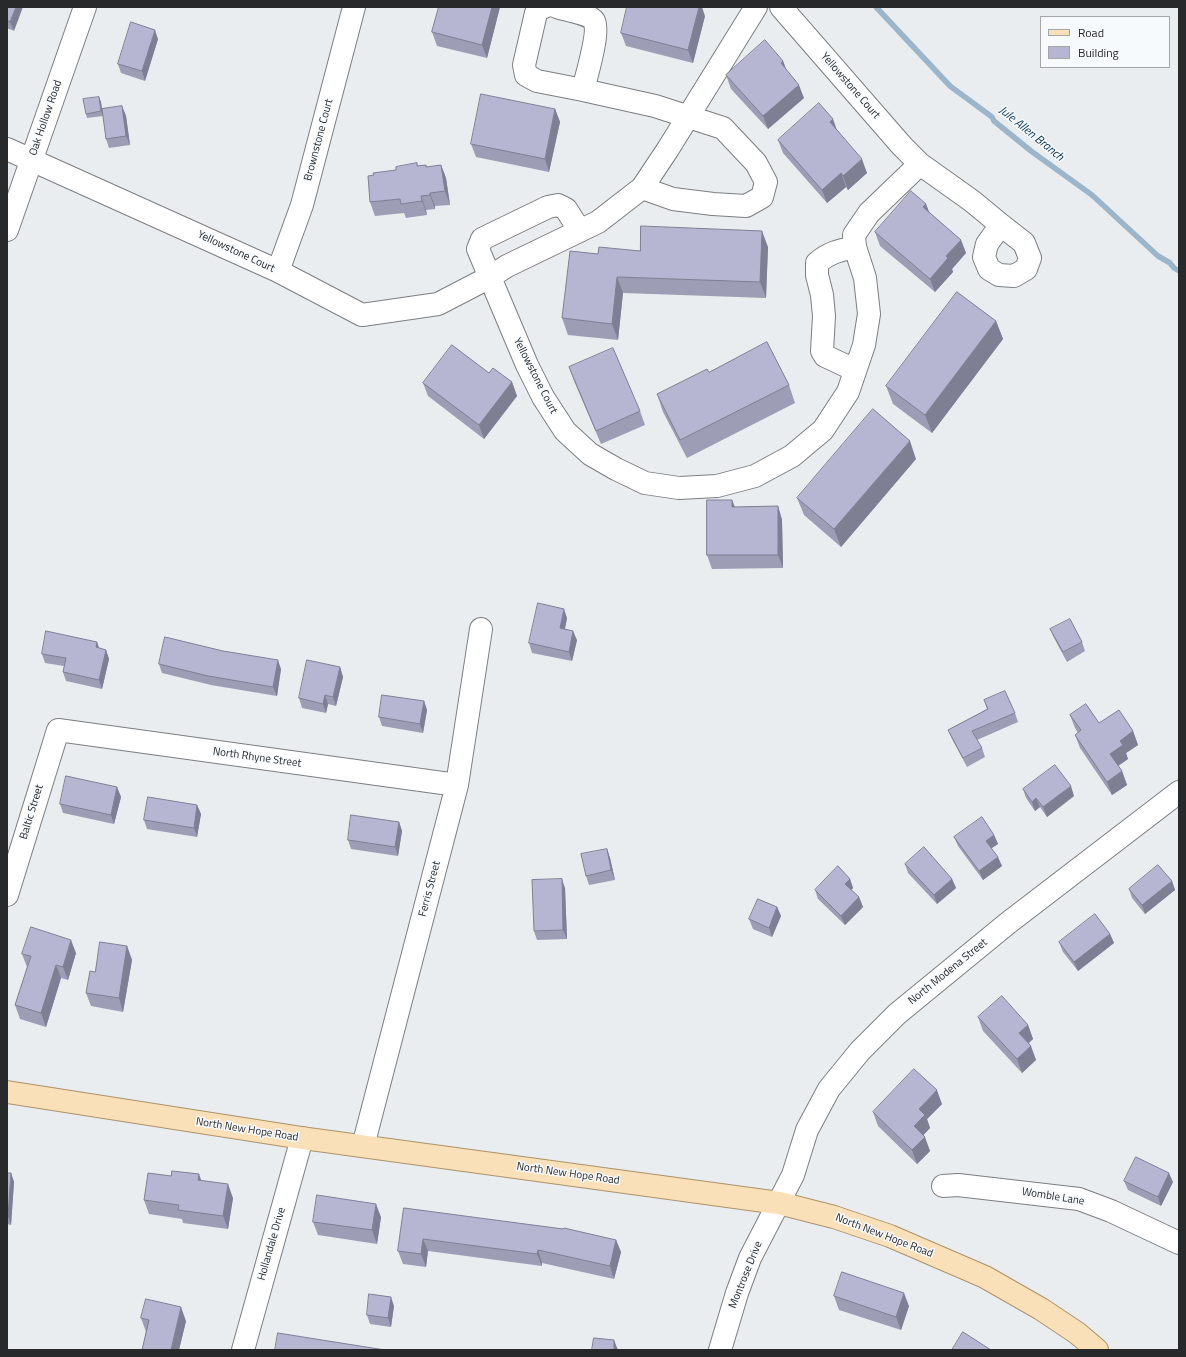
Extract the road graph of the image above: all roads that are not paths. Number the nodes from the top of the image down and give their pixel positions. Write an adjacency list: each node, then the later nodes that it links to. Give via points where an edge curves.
1 (85, 7): 10 (street, Oak Hollow Road)
2 (354, 7): 17 (street, Brownstone Court, via 302,205)
3 (544, 7): 7 (street, via 536,13 524,64 526,75 537,80)
4 (557, 7): 7 (street, via 588,16 594,21 597,31)
5 (756, 7): 8 (street, Yellowstone Court)
6 (781, 7): 11 (street, Yellowstone Court)
7 (583, 90): 8 (street, via 655,106)
8 (687, 117): 12 (street, Yellowstone Court); 12 (street, via 723,128 737,142 756,163 766,182 762,197 746,206 713,204 673,199)
9 (7, 149): 10 (street, Yellowstone Court)
10 (32, 159): 14 (street, Oak Hollow Road); 17 (street, Yellowstone Court)
11 (920, 164): 13 (street, Yellowstone Court); 16 (street, Yellowstone Court, via 869,212 854,235)
12 (642, 188): 15 (street, Yellowstone Court, via 598,222)
13 (1001, 225)
14 (7, 230)
15 (580, 231): 18 (street, Yellowstone Court, via 507,266); 18 (street, Yellowstone Court, via 566,209 558,205 482,239 478,249)
16 (855, 247): 19 (street, Yellowstone Court, via 865,278 868,314 864,345); 19 (street, via 825,256 817,263 817,275 824,316 822,351 825,356)
17 (278, 271): 18 (street, Yellowstone Court, via 362,315 438,304)
18 (490, 277): 19 (street, Yellowstone Court, via 527,365 564,430 590,454 645,482 680,488 717,486 761,473 792,456 823,430 848,392)
19 (856, 370)
20 (481, 629): 22 (street, Ferris Street)
21 (58, 730): 22 (street, North Rhyne Street); 24 (street, Baltic Street)
22 (457, 785): 27 (street, Ferris Street)
23 (1179, 792): 29 (street, North Modena Street, via 1002,928 897,1014 860,1051 829,1089 807,1130 793,1175)
24 (7, 895)
25 (7, 1092): 26 (main road, North New Hope Road)
26 (302, 1138): 27 (main road, North New Hope Road); 31 (street, Hollandale Drive)
27 (363, 1146): 29 (main road, North New Hope Road)
28 (943, 1186): 30 (street, Womble Lane, via 958,1185 1079,1199)
29 (779, 1203): 32 (street, Montrose Drive, via 750,1258); 33 (main road, North New Hope Road, via 834,1217 890,1236 985,1277 1077,1333)
30 (1179, 1243)
31 (243, 1350)
32 (720, 1350)
33 (1097, 1350)

